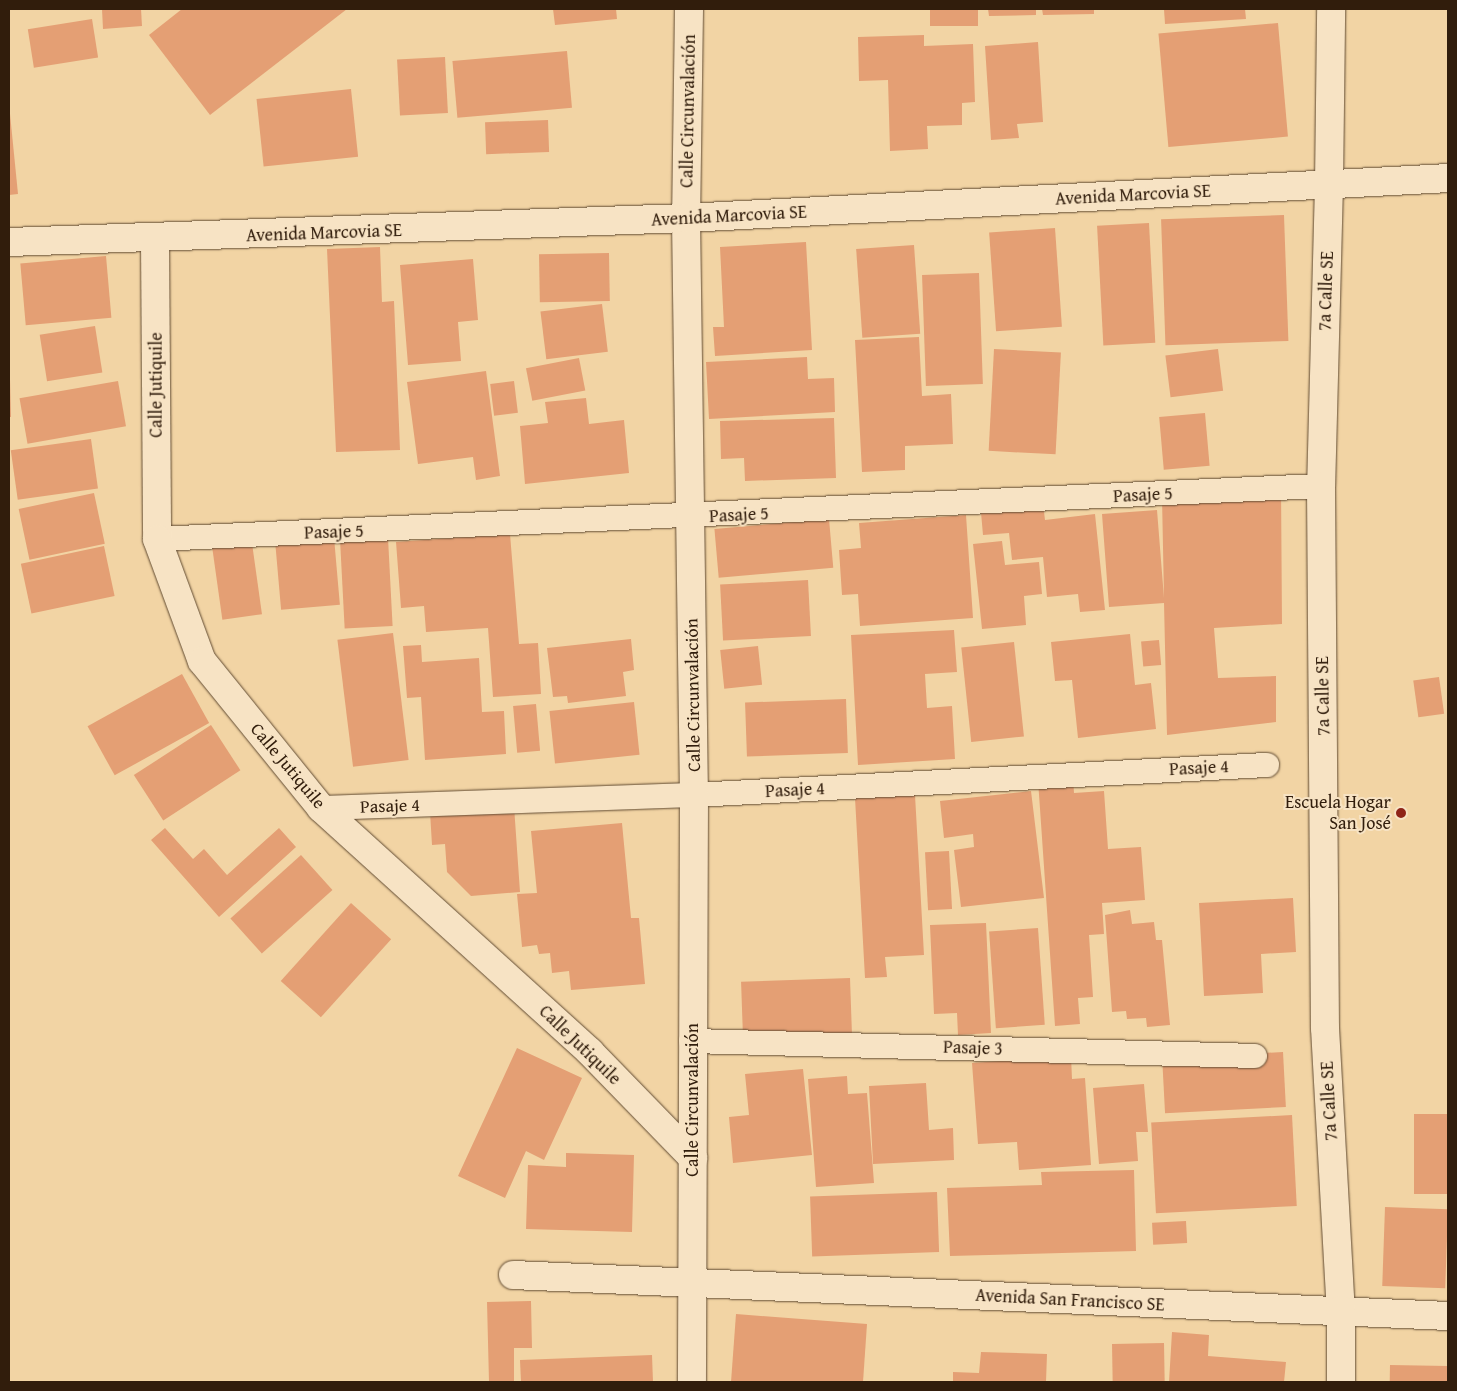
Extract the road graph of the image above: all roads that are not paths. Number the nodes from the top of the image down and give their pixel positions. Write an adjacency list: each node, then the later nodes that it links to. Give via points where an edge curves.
1 (689, 9): 5 (street, Calle Circunvalación)
2 (1331, 9): 4 (street, 7a Calle SE)
3 (1448, 178): 4 (street, Avenida Marcovia SE)
4 (1329, 185): 5 (street, Avenida Marcovia SE); 8 (street, 7a Calle SE)
5 (686, 218): 6 (street, Avenida Marcovia SE); 9 (street, Calle Circunvalación)
6 (155, 240): 7 (street, Avenida Marcovia SE); 10 (street, Calle Jutiquile)
7 (9, 242)
8 (1321, 486): 9 (lane, Pasaje 5); 19 (street, 7a Calle SE, via 1325,1028)
9 (692, 518): 10 (lane, Pasaje 5); 12 (street, Calle Circunvalación)
10 (157, 539): 13 (street, Calle Jutiquile, via 202,661)
11 (1267, 765): 12 (lane, Pasaje 4)
12 (694, 795): 13 (lane, Pasaje 4); 14 (street, Calle Circunvalación)
13 (322, 808): 16 (street, Calle Jutiquile, via 590,1052)
14 (691, 1041): 15 (lane, Pasaje 3); 16 (street, Calle Circunvalación)
15 (1255, 1056)
16 (693, 1158): 18 (street, Calle Circunvalación)
17 (513, 1274): 18 (street, Avenida San Francisco SE)
18 (691, 1282): 19 (street, Avenida San Francisco SE); 21 (street, Calle Circunvalación)
19 (1341, 1310): 20 (street, Avenida San Francisco SE); 22 (street, 7a Calle SE)
20 (1448, 1316)
21 (692, 1382)
22 (1341, 1382)

